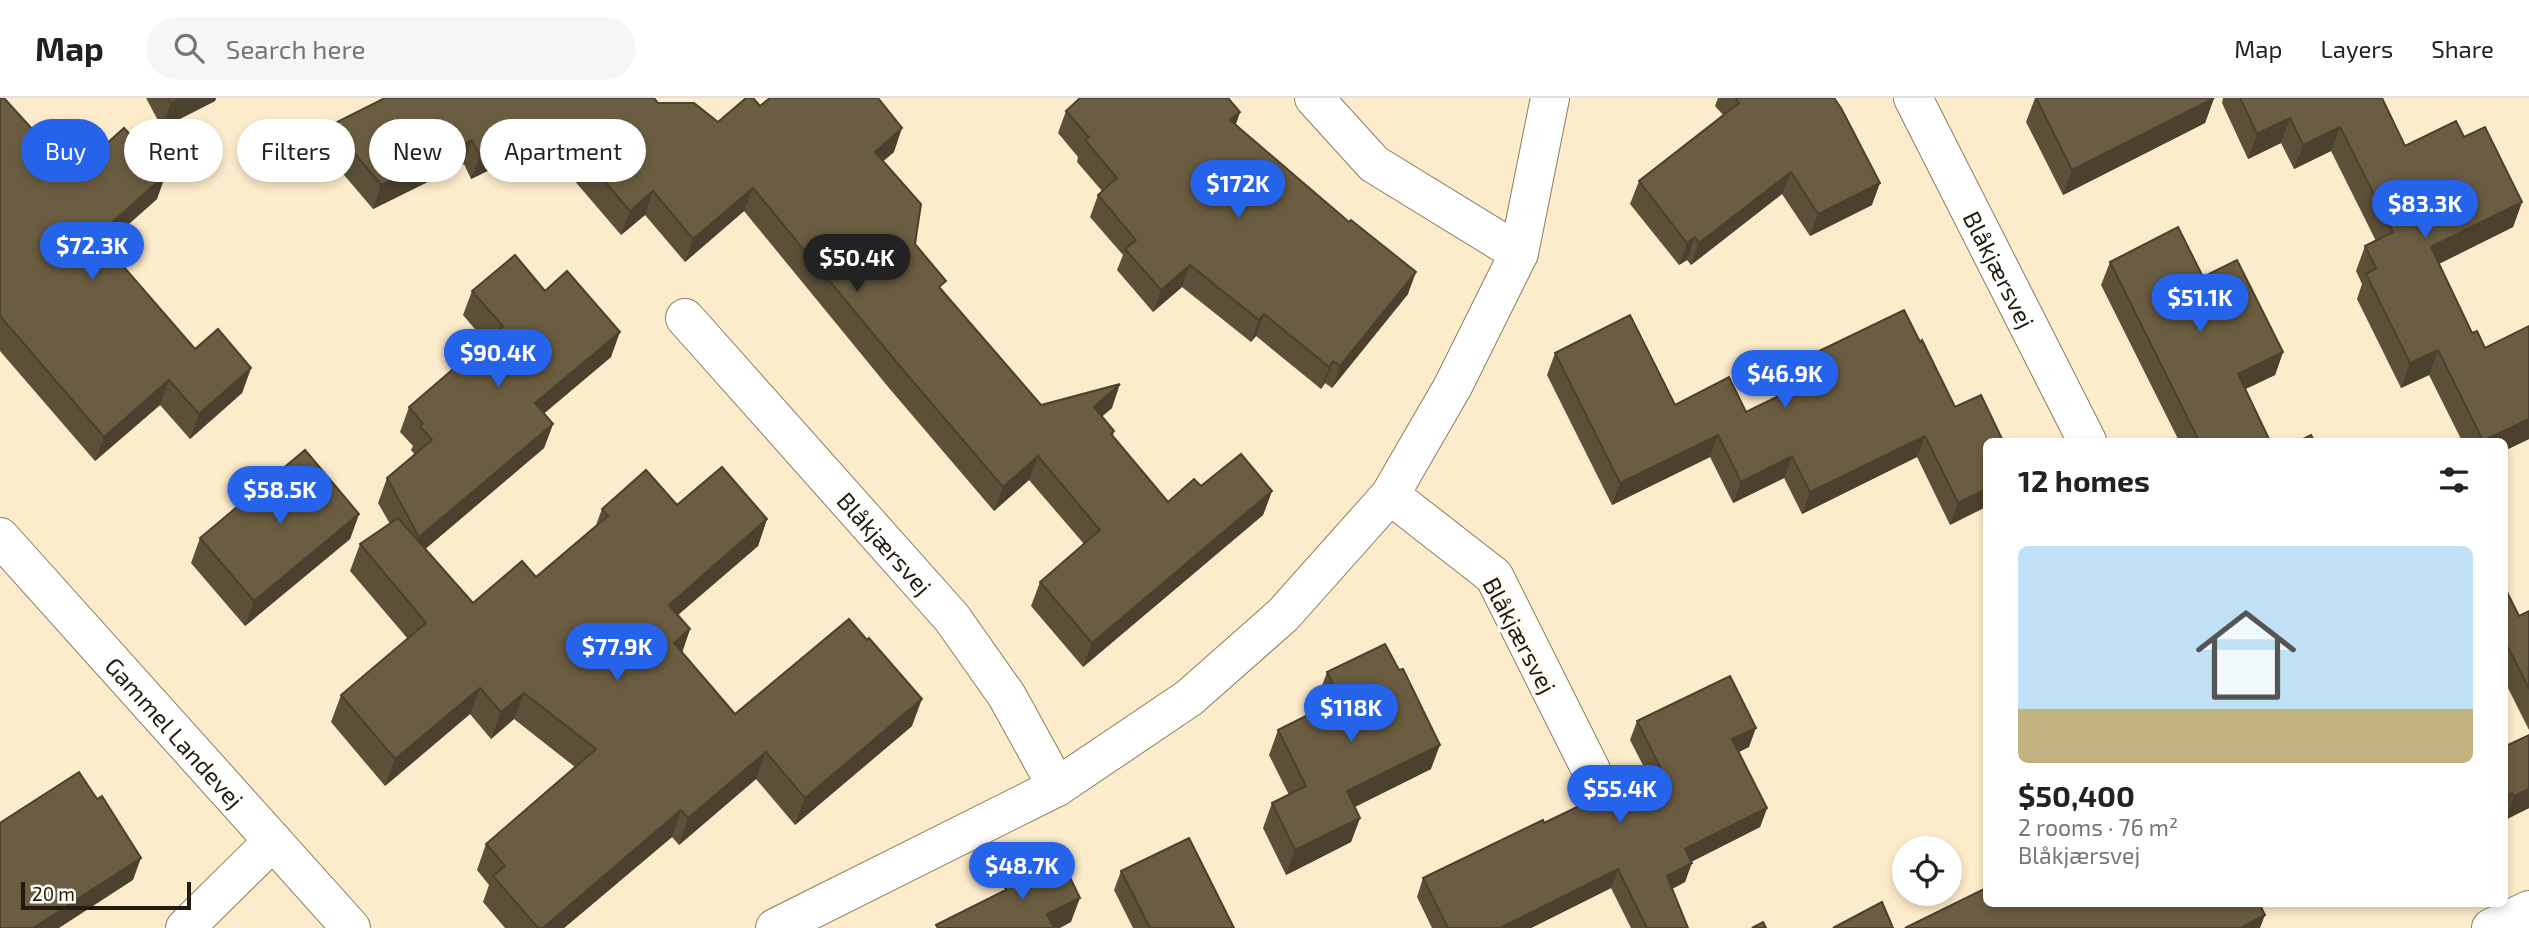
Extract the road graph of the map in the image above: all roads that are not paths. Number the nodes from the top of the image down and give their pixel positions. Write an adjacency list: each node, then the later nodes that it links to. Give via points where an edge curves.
1 (1314, 98): 4 (street, via 1374,163)
2 (1550, 98): 4 (street)
3 (1913, 98): 6 (street, Blåkjærsvej)
4 (1519, 253): 7 (street, via 1453,386)
5 (685, 318): 10 (street, Blåkjærsvej, via 952,618 1007,696)
6 (2085, 438)
7 (1390, 495): 9 (street, Blåkjærsvej, via 1494,576); 10 (street, via 1283,615 1202,687)
8 (0, 537): 11 (street, Gammel Landevej)
9 (1591, 770)
10 (1057, 787): 15 (street)
11 (273, 841): 13 (street); 14 (street, Gammel Landevej)
12 (2529, 909): 16 (street)
13 (185, 928)
14 (351, 928)
15 (775, 928)
16 (2491, 928)

